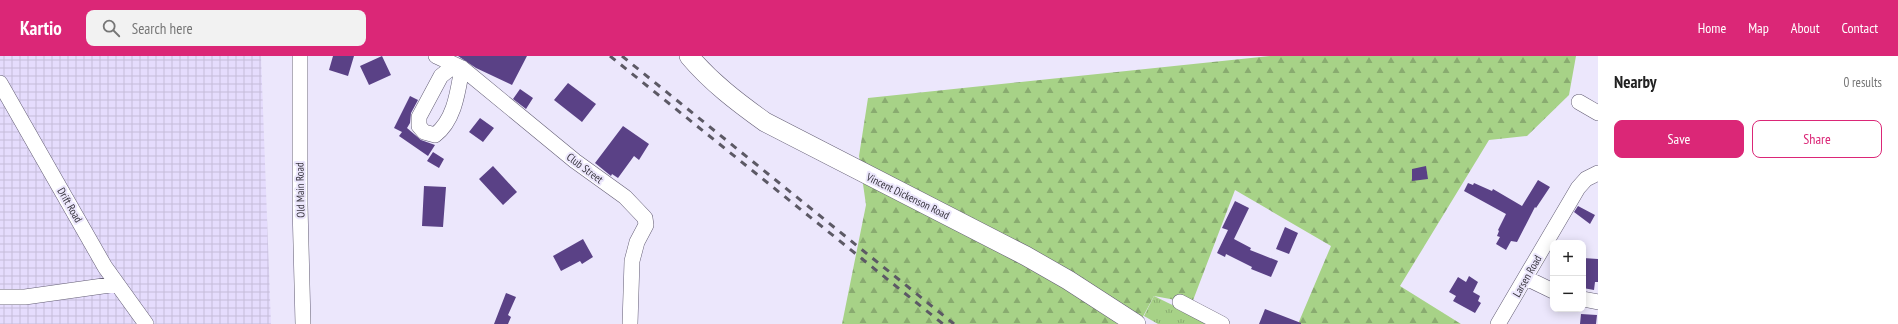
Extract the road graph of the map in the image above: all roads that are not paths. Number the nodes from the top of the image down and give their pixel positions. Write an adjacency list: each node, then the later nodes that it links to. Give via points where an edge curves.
1 (300, 56): 16 (street, Old Main Road)
2 (436, 56): 17 (street, Club Street, via 458,67 575,161 625,197 645,218 646,225 637,242 632,261)
3 (689, 56): 18 (main road, Vincent Dickenson Road, via 720,88 764,122 1026,256)
4 (0, 83): 9 (street, Drift Road)
5 (1579, 102): 6 (street)
6 (1598, 114)
7 (1598, 173): 8 (street, Larsen Road, via 1586,179 1578,188)
8 (1526, 278): 10 (street); 20 (street, Larsen Road)
9 (117, 284): 11 (street, via 25,297); 15 (street, Drift Road)
10 (1550, 290)
11 (0, 297)
12 (1586, 300): 14 (street)
13 (1180, 302): 19 (street)
14 (1598, 302)
15 (146, 324)
16 (303, 324)
17 (630, 324)
18 (1136, 324)
19 (1222, 324)
20 (1498, 324)

